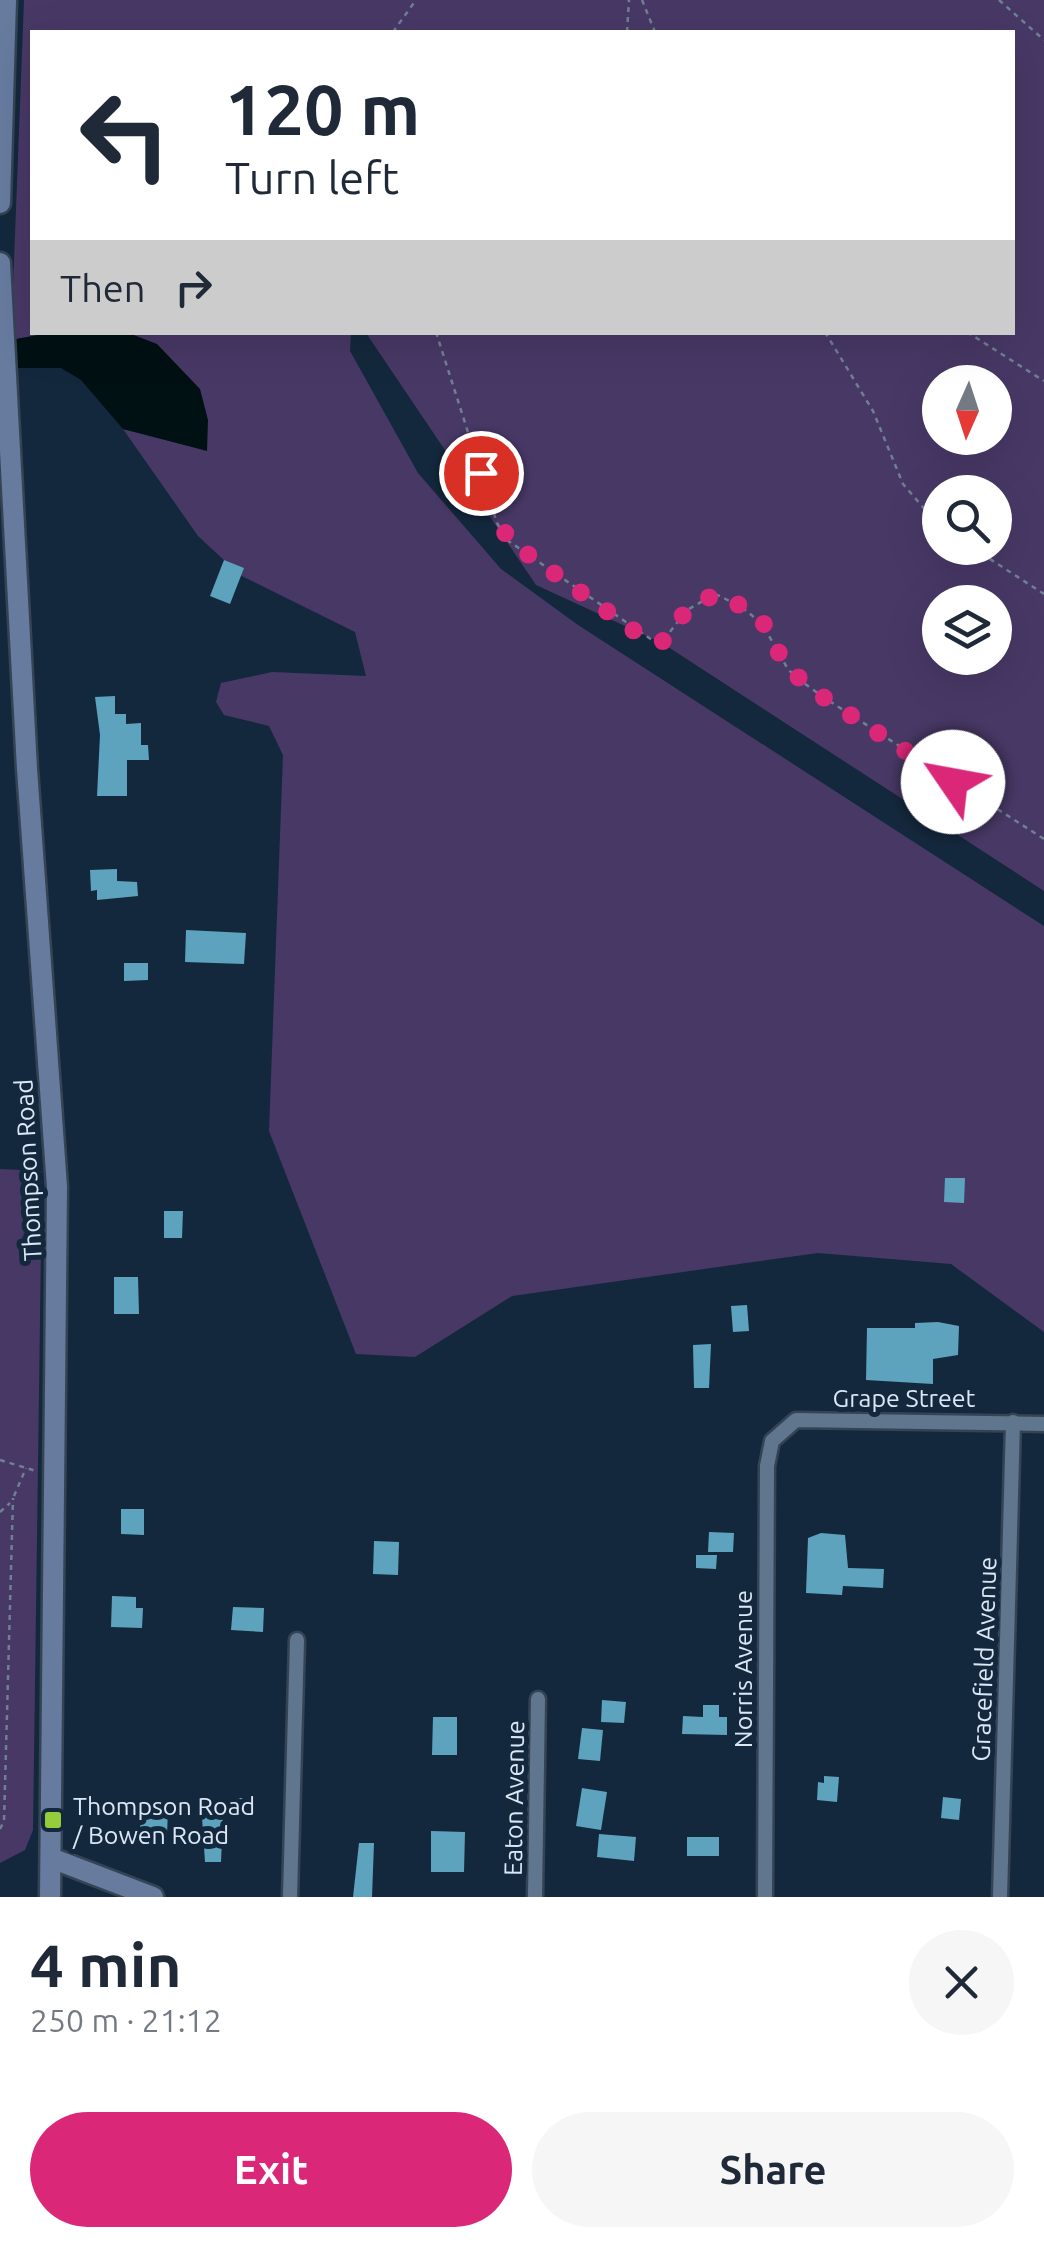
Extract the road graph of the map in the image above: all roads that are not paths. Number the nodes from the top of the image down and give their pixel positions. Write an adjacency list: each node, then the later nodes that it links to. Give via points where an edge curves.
1 (6, 0): 2 (main road)
2 (0, 203)
3 (0, 263): 9 (main road, Thompson Road, via 57,1187)
4 (1013, 1422): 5 (street, Grape Street); 6 (street, Grape Street, via 796,1420); 17 (street, Gracefield Avenue)
5 (1044, 1424)
6 (772, 1441): 16 (street, Norris Avenue)
7 (297, 1640): 14 (street)
8 (538, 1699): 15 (street, Eaton Avenue)
9 (52, 1858): 10 (main road, Thompson Road); 13 (main road)
10 (50, 1897)
11 (116, 1897): 12 (main road)
12 (139, 1897)
13 (153, 1897)
14 (290, 1897)
15 (535, 1897)
16 (764, 1897)
17 (1000, 1897)

